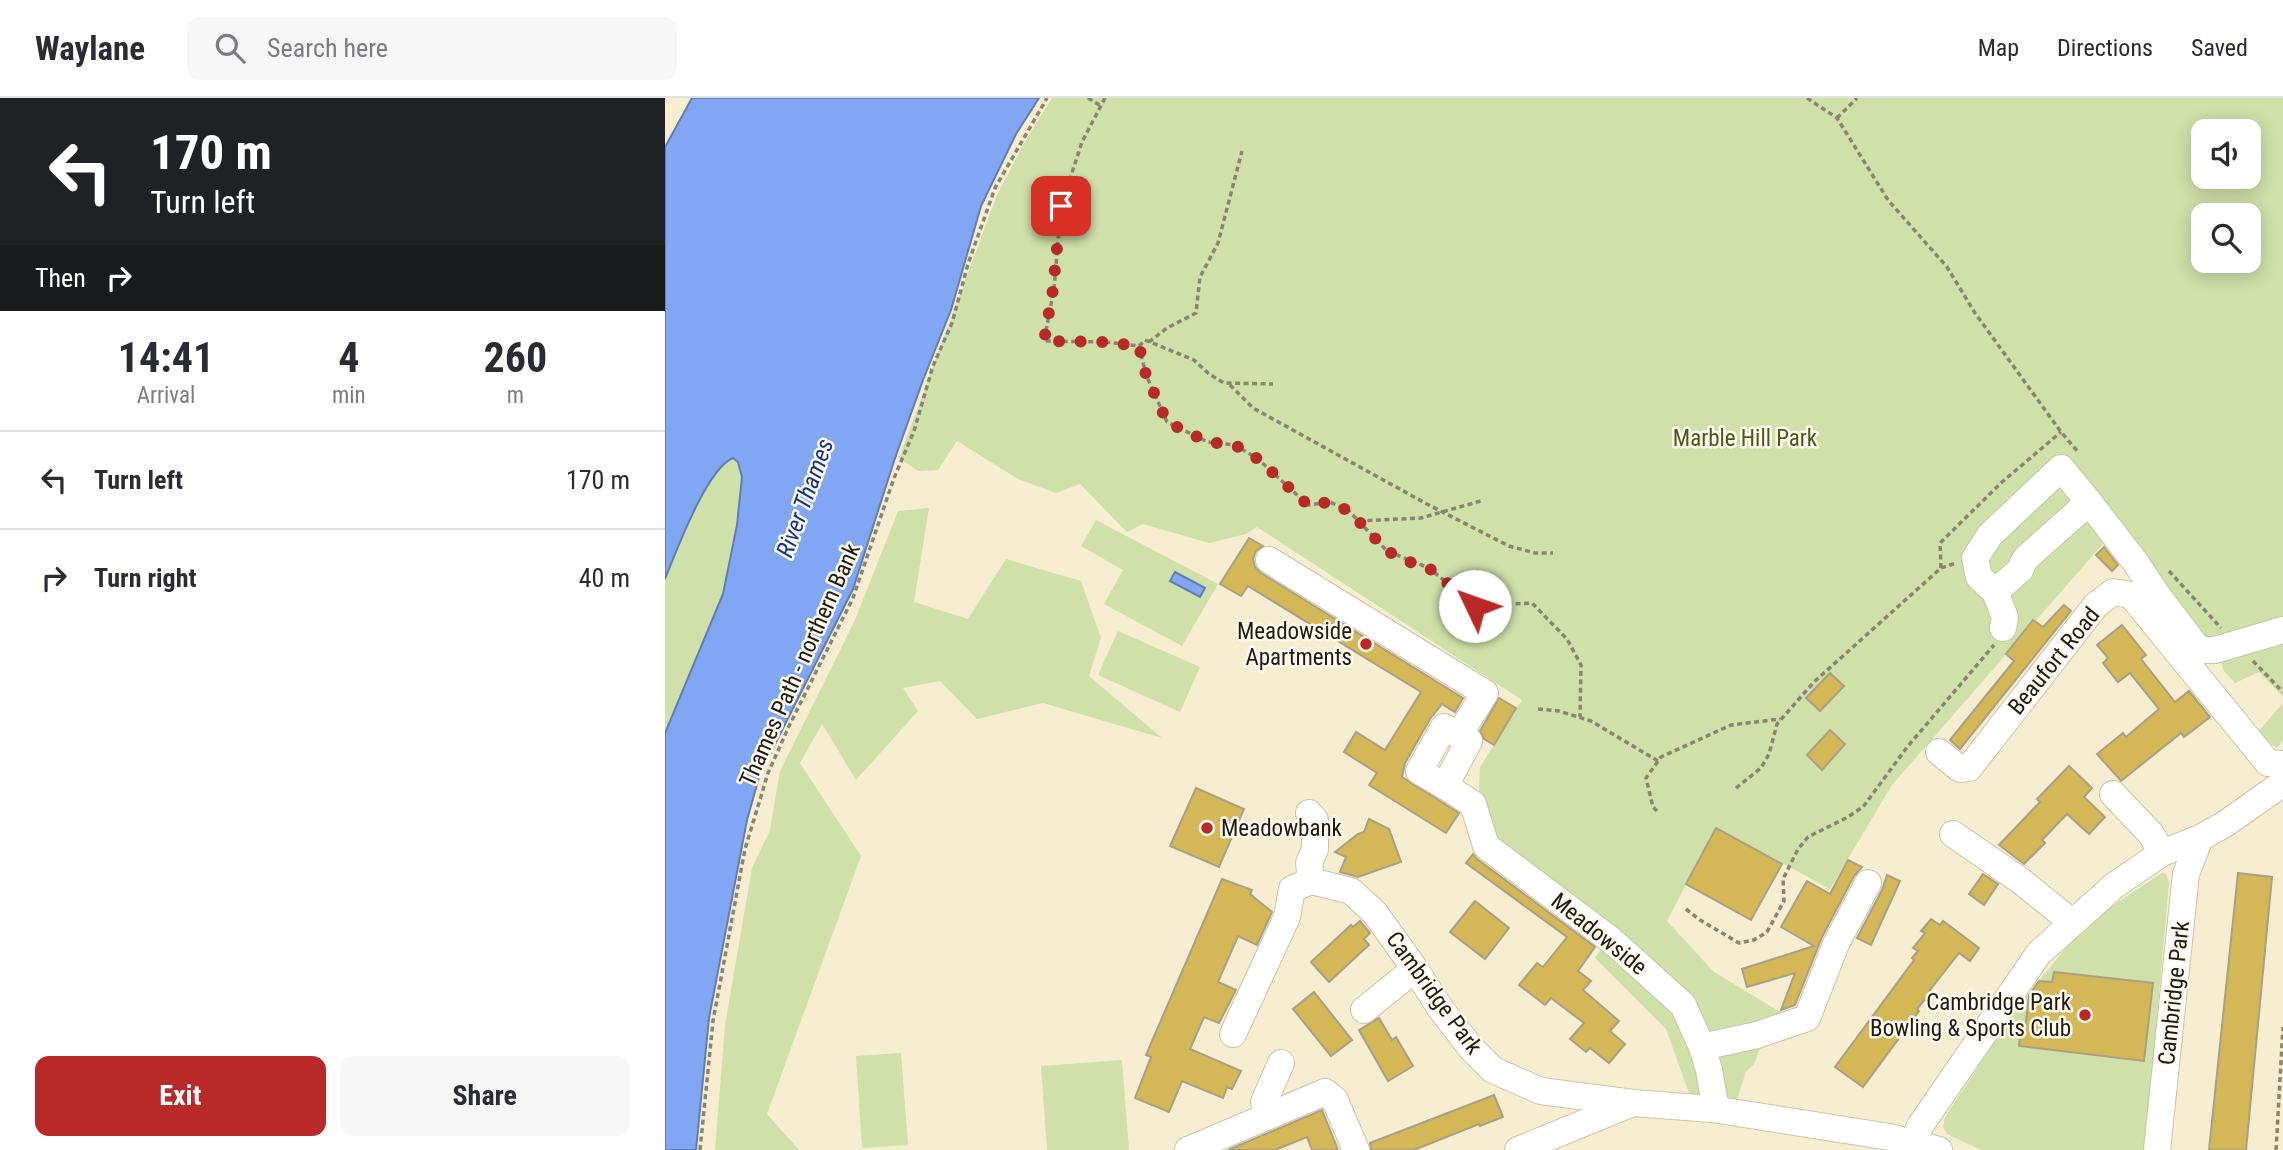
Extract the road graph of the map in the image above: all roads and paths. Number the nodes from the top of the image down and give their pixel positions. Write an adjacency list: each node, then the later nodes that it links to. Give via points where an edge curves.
1 (1047, 98): 55 (path, Thames Path - northern Bank, via 995,188 952,323 853,598 768,773 745,849 713,1021)
2 (1088, 98): 6 (path)
3 (1105, 98): 6 (path)
4 (1807, 98): 7 (path)
5 (1857, 98): 7 (path)
6 (1101, 106): 10 (path, via 1082,142 1061,206 1044,341)
7 (1837, 118): 13 (path, via 1888,200 1947,267)
8 (1242, 151): 9 (path, via 1218,243 1200,278 1196,313)
9 (1149, 342): 10 (path); 11 (path, via 1194,360)
10 (1139, 346): 18 (path, via 1167,422 1208,442 1235,445 1258,459 1308,505 1329,502)
11 (1229, 383): 12 (path); 17 (path, via 1253,408)
12 (1273, 384)
13 (2061, 432): 14 (path); 29 (path, via 1940,543 1941,568 1814,682)
14 (2084, 459)
15 (1484, 500): 17 (path)
16 (2089, 502): 22 (street); 22 (street, via 2061,468 2000,525 1975,558 1979,577); 25 (street, via 2199,650)
17 (1445, 512): 18 (path); 19 (path, via 1509,546)
18 (1359, 521): 28 (path, via 1387,551 1429,568 1475,606 1532,603 1567,639 1581,665)
19 (1553, 553)
20 (1269, 560): 49 (street, Meadowside, via 1485,693 1459,735 1469,741 1445,786 1473,804 1486,846 1611,940 1683,1005)
21 (2163, 564): 25 (path)
22 (1995, 592): 23 (street, via 2005,617)
23 (2003, 628): 43 (path, via 1996,643 1863,807 1808,837 1798,849 1783,879 1784,901 1767,932 1739,943)
24 (2283, 630): 25 (street)
25 (2237, 644): 26 (path)
26 (2283, 692)
27 (1538, 709): 28 (path)
28 (1580, 717): 31 (path)
29 (1782, 719): 31 (path, via 1731,725); 34 (path, via 1761,768)
30 (1939, 752): 32 (street, Beaufort Road, via 1959,769 1969,768 2096,606 2113,592 2131,596 2268,764)
31 (1658, 761): 36 (path, via 1646,778)
32 (2283, 764)
33 (2283, 783): 39 (street, Cambridge Park)
34 (1736, 788)
35 (2113, 794): 40 (street, via 2151,834)
36 (1657, 811)
37 (1309, 813): 41 (street, via 1315,820 1315,849 1309,863)
38 (1953, 834): 44 (street)
39 (2200, 838): 40 (street, Cambridge Park); 59 (street, Cambridge Park, via 2186,874)
40 (2162, 853): 44 (street, Cambridge Park)
41 (1319, 882): 45 (street, Cambridge Park, via 1351,891 1375,913); 48 (street, via 1292,889 1287,917)
42 (1868, 883): 49 (street, via 1836,944 1807,1018)
43 (1686, 909)
44 (2073, 923): 54 (street, Cambridge Park, via 2039,953 1920,1126)
45 (1415, 969): 46 (street); 51 (street, Cambridge Park, via 1440,1008 1493,1070 1541,1091)
46 (1364, 1010)
47 (2283, 1027): 60 (path)
48 (1233, 1034)
49 (1702, 1047): 52 (street, Meadowside, via 1714,1099)
50 (1281, 1063): 53 (street, via 1264,1102)
51 (1633, 1103): 52 (street, Cambridge Park); 58 (street, Cambridge Park)
52 (1712, 1109): 54 (street, Cambridge Park)
53 (1270, 1115): 56 (street); 57 (street, via 1325,1092 1335,1100)
54 (1932, 1148)
55 (699, 1150)
56 (1188, 1150)
57 (1356, 1150)
58 (1518, 1150)
59 (2157, 1150)
60 (2276, 1150)

